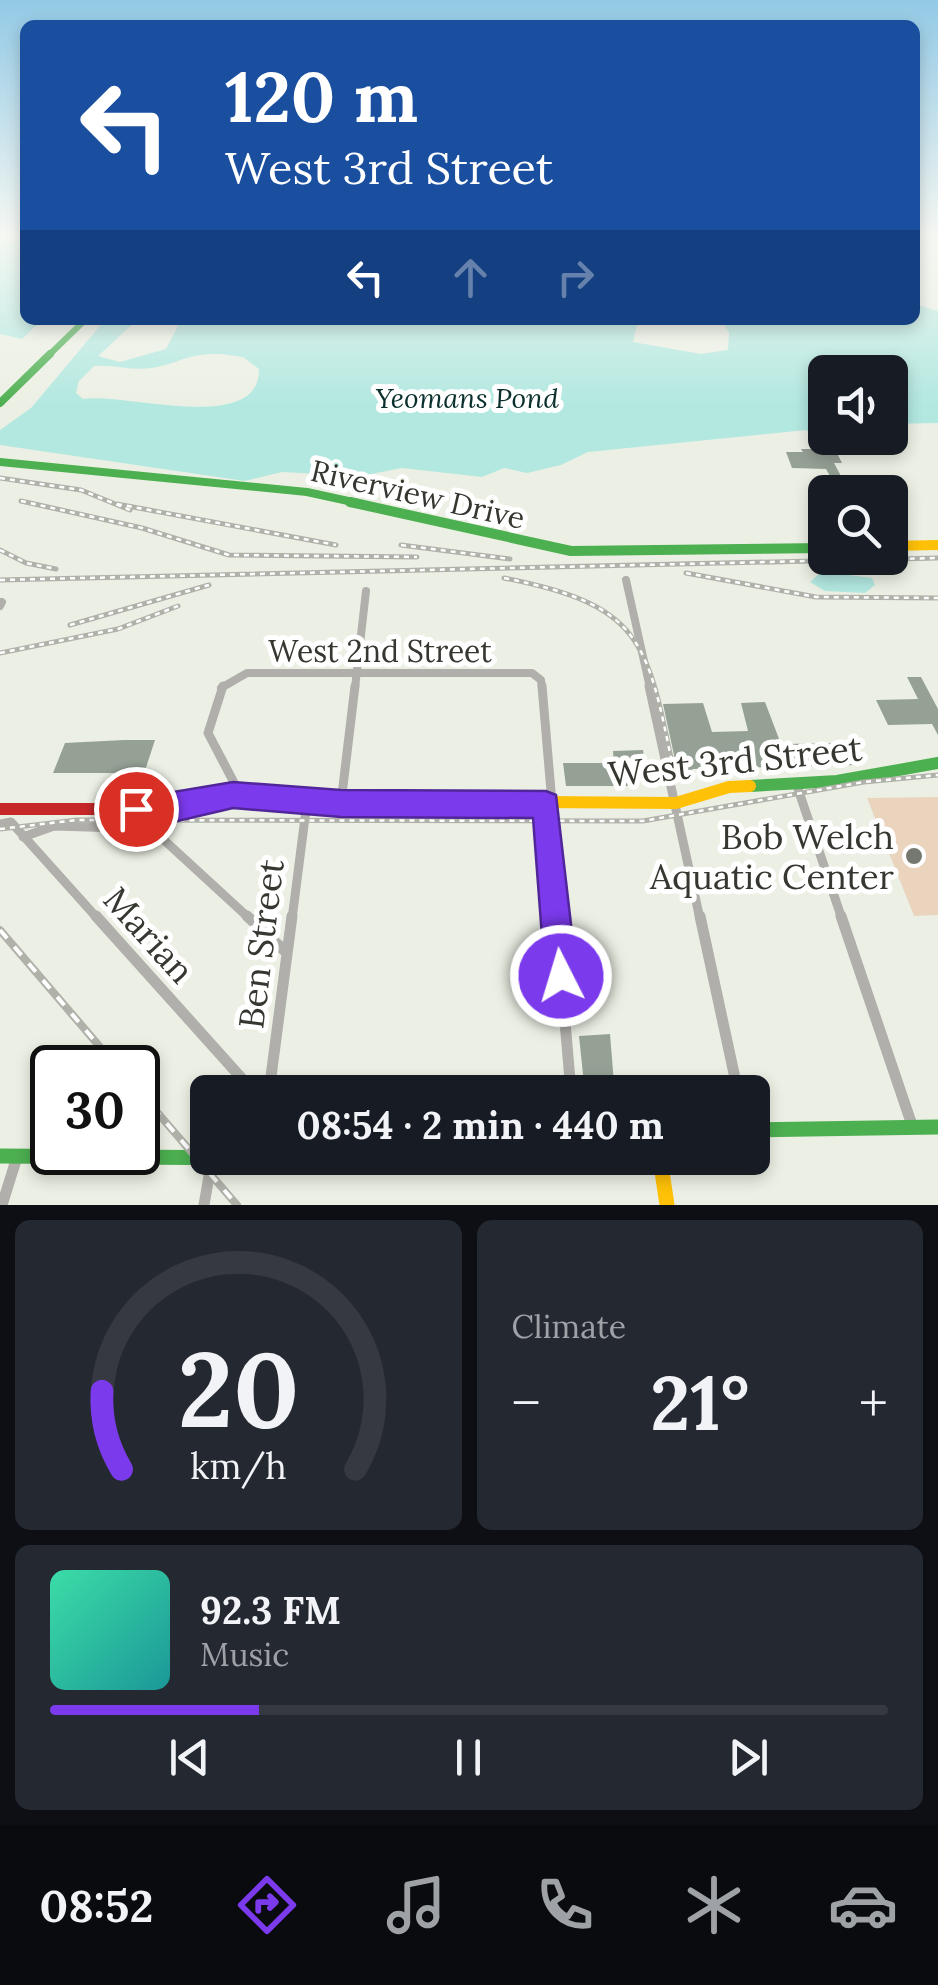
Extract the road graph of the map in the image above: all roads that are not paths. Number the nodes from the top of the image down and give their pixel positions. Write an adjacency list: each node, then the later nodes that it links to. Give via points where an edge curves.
1 (80, 325): 2 (street)
2 (0, 403)
3 (0, 462): 6 (street, Riverview Drive, via 307,492 570,551)
4 (908, 546): 5 (street)
5 (938, 546)
6 (808, 548)
7 (626, 580): 14 (street)
8 (366, 592): 9 (street)
9 (354, 672): 12 (street, West 2nd Street, via 236,674 220,685 208,734); 15 (street); 16 (street, West 2nd Street, via 532,673 541,680)
10 (938, 763): 11 (street, West 3rd Street)
11 (796, 783): 14 (street, West 3rd Street, via 730,788); 26 (street)
12 (241, 796): 13 (street, West 3rd Street); 17 (street, West 3rd Street, via 169,809)
13 (307, 802): 15 (street, West 3rd Street); 20 (street, Ben Street)
14 (676, 803): 16 (street, West 3rd Street); 24 (street)
15 (341, 804): 16 (street, West 3rd Street)
16 (549, 804): 23 (street)
17 (0, 809)
18 (0, 824): 19 (street, Marian, via 11,822)
19 (23, 837): 20 (street, via 54,826 152,829); 21 (street, Marian)
20 (287, 953): 22 (street, Ben Street)
21 (239, 1075)
22 (271, 1075)
23 (570, 1075)
24 (734, 1075)
25 (938, 1127): 26 (street)
26 (913, 1128): 27 (street)
27 (770, 1130)
28 (0, 1156): 29 (street)
29 (18, 1157): 30 (street); 33 (street)
30 (190, 1159)
31 (209, 1175): 34 (street)
32 (663, 1175): 35 (street)
33 (2, 1205)
34 (204, 1205)
35 (667, 1205)

